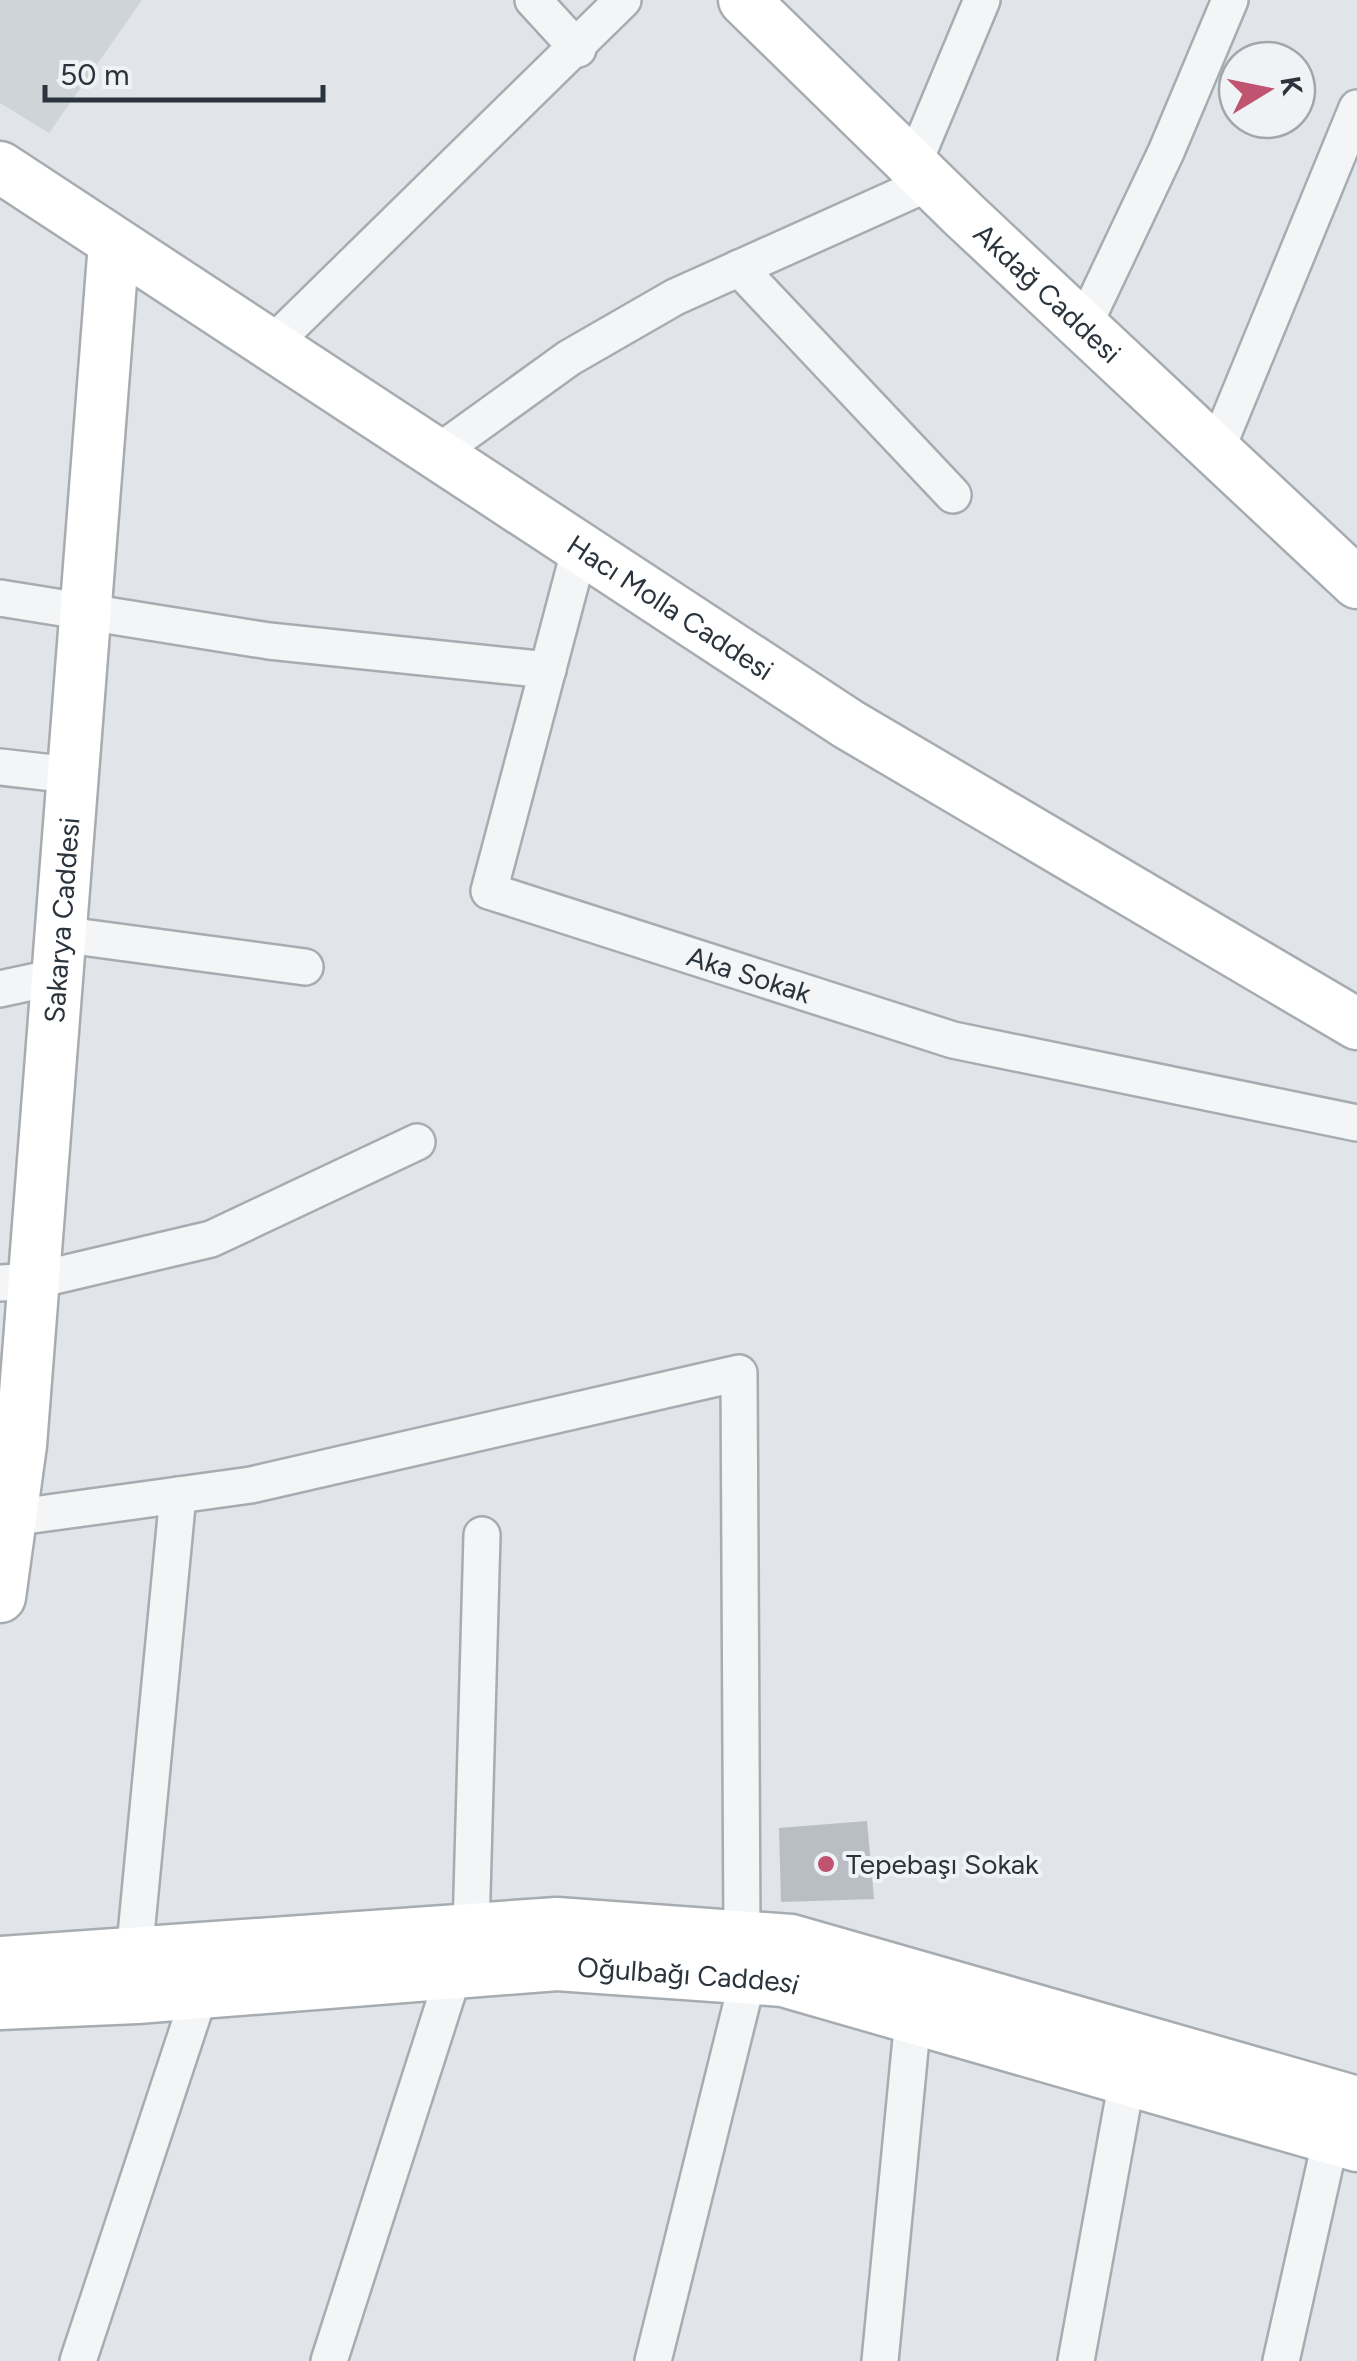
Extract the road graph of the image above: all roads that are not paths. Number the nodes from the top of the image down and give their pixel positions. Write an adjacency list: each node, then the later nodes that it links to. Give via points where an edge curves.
1 (533, 0): 6 (street)
2 (623, 0): 6 (street)
3 (744, 0): 9 (street, Akdağ Caddesi)
4 (982, 0): 9 (street)
5 (1230, 0): 12 (street)
6 (578, 50): 13 (street)
7 (1357, 108): 14 (street)
8 (0, 168): 10 (street, Hacı Molla Caddesi)
9 (922, 174): 11 (street); 12 (street, Akdağ Caddesi)
10 (114, 242): 13 (street, Hacı Molla Caddesi); 20 (street, Sakarya Caddesi)
11 (739, 268): 15 (street, via 569,358); 16 (street)
12 (1083, 327): 14 (street, Akdağ Caddesi)
13 (271, 345): 15 (street, Hacı Molla Caddesi)
14 (1216, 451): 18 (street, Akdağ Caddesi)
15 (436, 454): 17 (street, Hacı Molla Caddesi)
16 (953, 495)
17 (580, 548): 21 (street, Aka Sokak); 27 (street, Hacı Molla Caddesi, via 848,724)
18 (1353, 568)
19 (0, 598): 20 (street)
20 (84, 608): 21 (street, via 270,641); 23 (street, Sakarya Caddesi)
21 (548, 670): 28 (street, Aka Sokak, via 489,891 954,1040)
22 (0, 767): 23 (street)
23 (71, 774): 24 (street, Sakarya Caddesi)
24 (57, 956): 25 (street); 26 (street); 30 (street, Sakarya Caddesi)
25 (305, 967)
26 (0, 989)
27 (1357, 1024)
28 (1357, 1123)
29 (418, 1142): 30 (street, via 211,1239)
30 (17, 1282): 32 (street, Sakarya Caddesi)
31 (178, 1495): 32 (street); 36 (street); 37 (street, via 251,1485 739,1373)
32 (11, 1518): 34 (street, Sakarya Caddesi)
33 (482, 1535): 35 (street)
34 (0, 1598)
35 (463, 1952): 36 (street, Oğulbağı Caddesi); 37 (street, Oğulbağı Caddesi, via 557,1923); 39 (street, Oğulbağı Caddesi); 45 (street)
36 (134, 1956): 38 (street, Oğulbağı Caddesi)
37 (745, 1958): 41 (street, Oğulbağı Caddesi, via 783,1981); 43 (street, Oğulbağı Caddesi, via 790,1940); 46 (street)
38 (0, 1962)
39 (200, 1993): 40 (street, Oğulbağı Caddesi); 44 (street)
40 (0, 2004)
41 (913, 2018): 42 (street, Oğulbağı Caddesi); 47 (street)
42 (1127, 2080): 43 (street, Oğulbağı Caddesi); 48 (street)
43 (1348, 2129): 49 (street)
44 (78, 2361)
45 (329, 2361)
46 (652, 2361)
47 (880, 2361)
48 (1076, 2361)
49 (1281, 2361)

